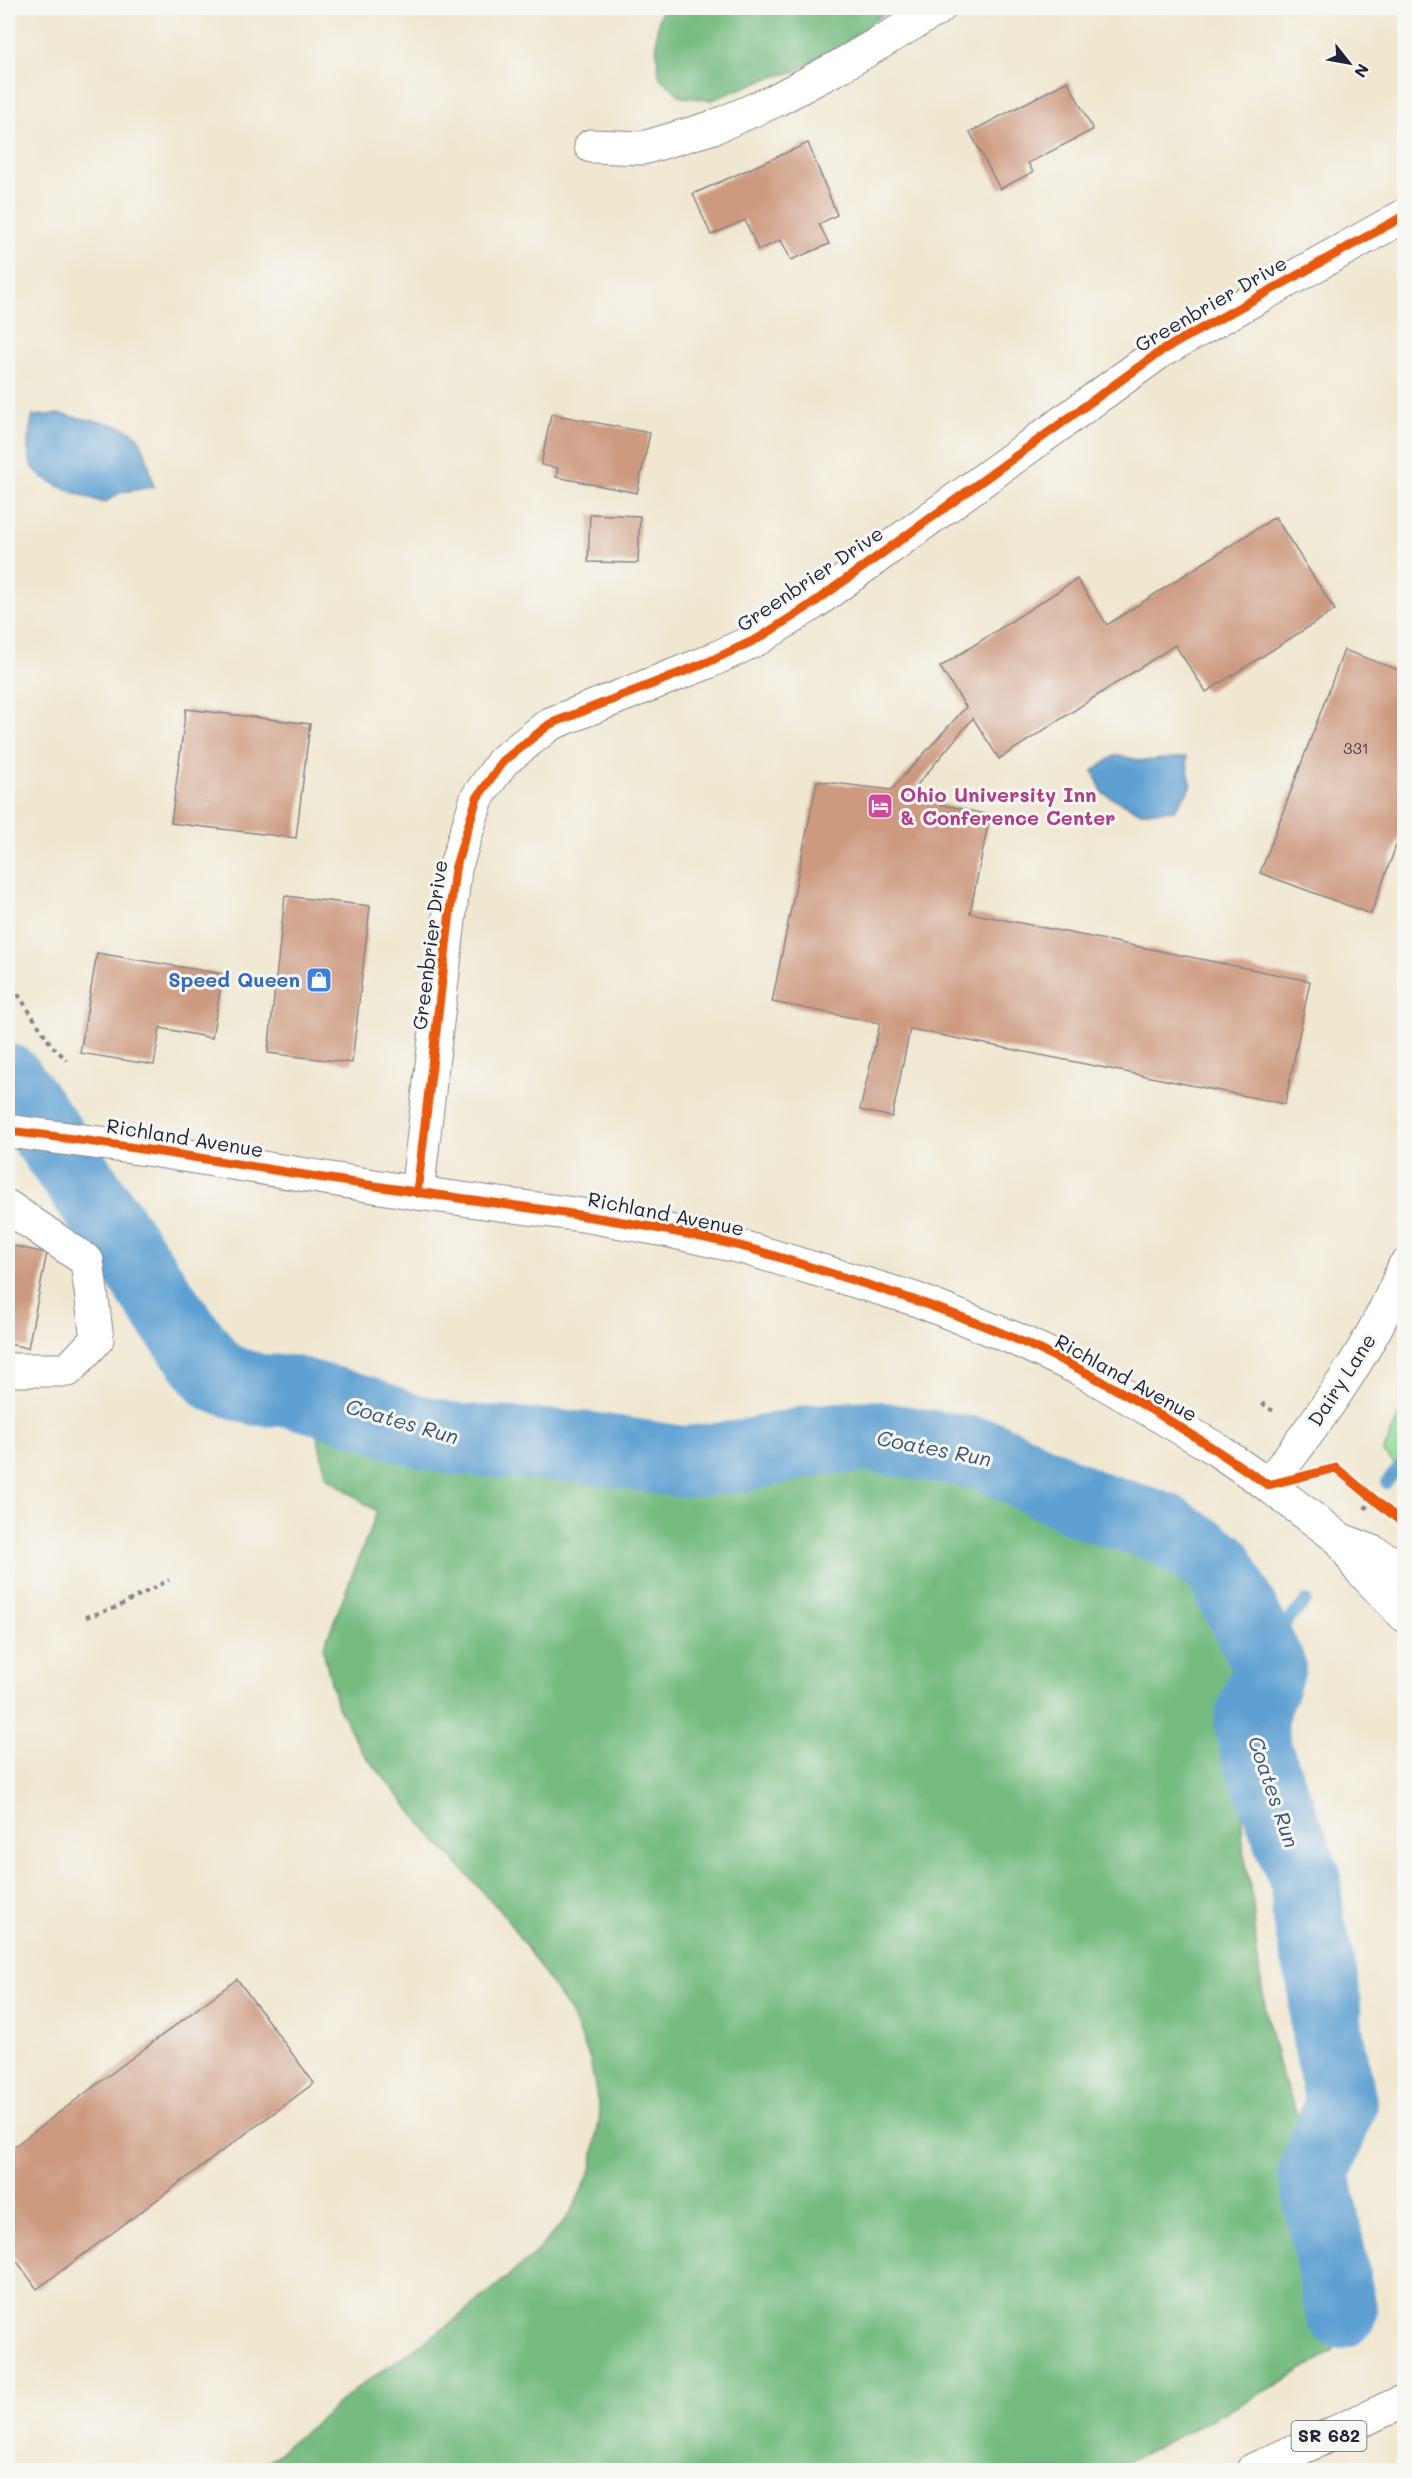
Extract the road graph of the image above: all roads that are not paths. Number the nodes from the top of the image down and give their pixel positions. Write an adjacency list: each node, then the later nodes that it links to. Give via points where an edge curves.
1 (939, 8): 2 (main road, via 774,101 714,127 643,148)
2 (591, 147)
3 (1404, 216): 5 (main road, Greenbrier Drive, via 1161,351 812,604 759,638 550,724 503,761 477,798 454,869)
4 (8, 1131): 5 (main road, Richland Avenue)
5 (417, 1192): 9 (main road, Richland Avenue, via 664,1230 745,1248 915,1299 1080,1369)
6 (8, 1207): 8 (main road, via 87,1261 97,1339 68,1370)
7 (1404, 1267): 9 (main road, Dairy Lane, via 1392,1300 1358,1360 1318,1421)
8 (8, 1370)
9 (1268, 1485): 10 (main road, Richland Avenue)
10 (1341, 1540): 11 (main road, Richland Avenue); 12 (main road, Richland Avenue, via 1358,1568)
11 (1404, 1569)
12 (1404, 1615)
13 (1404, 2401): 14 (main road, SR 682)
14 (1253, 2470)

